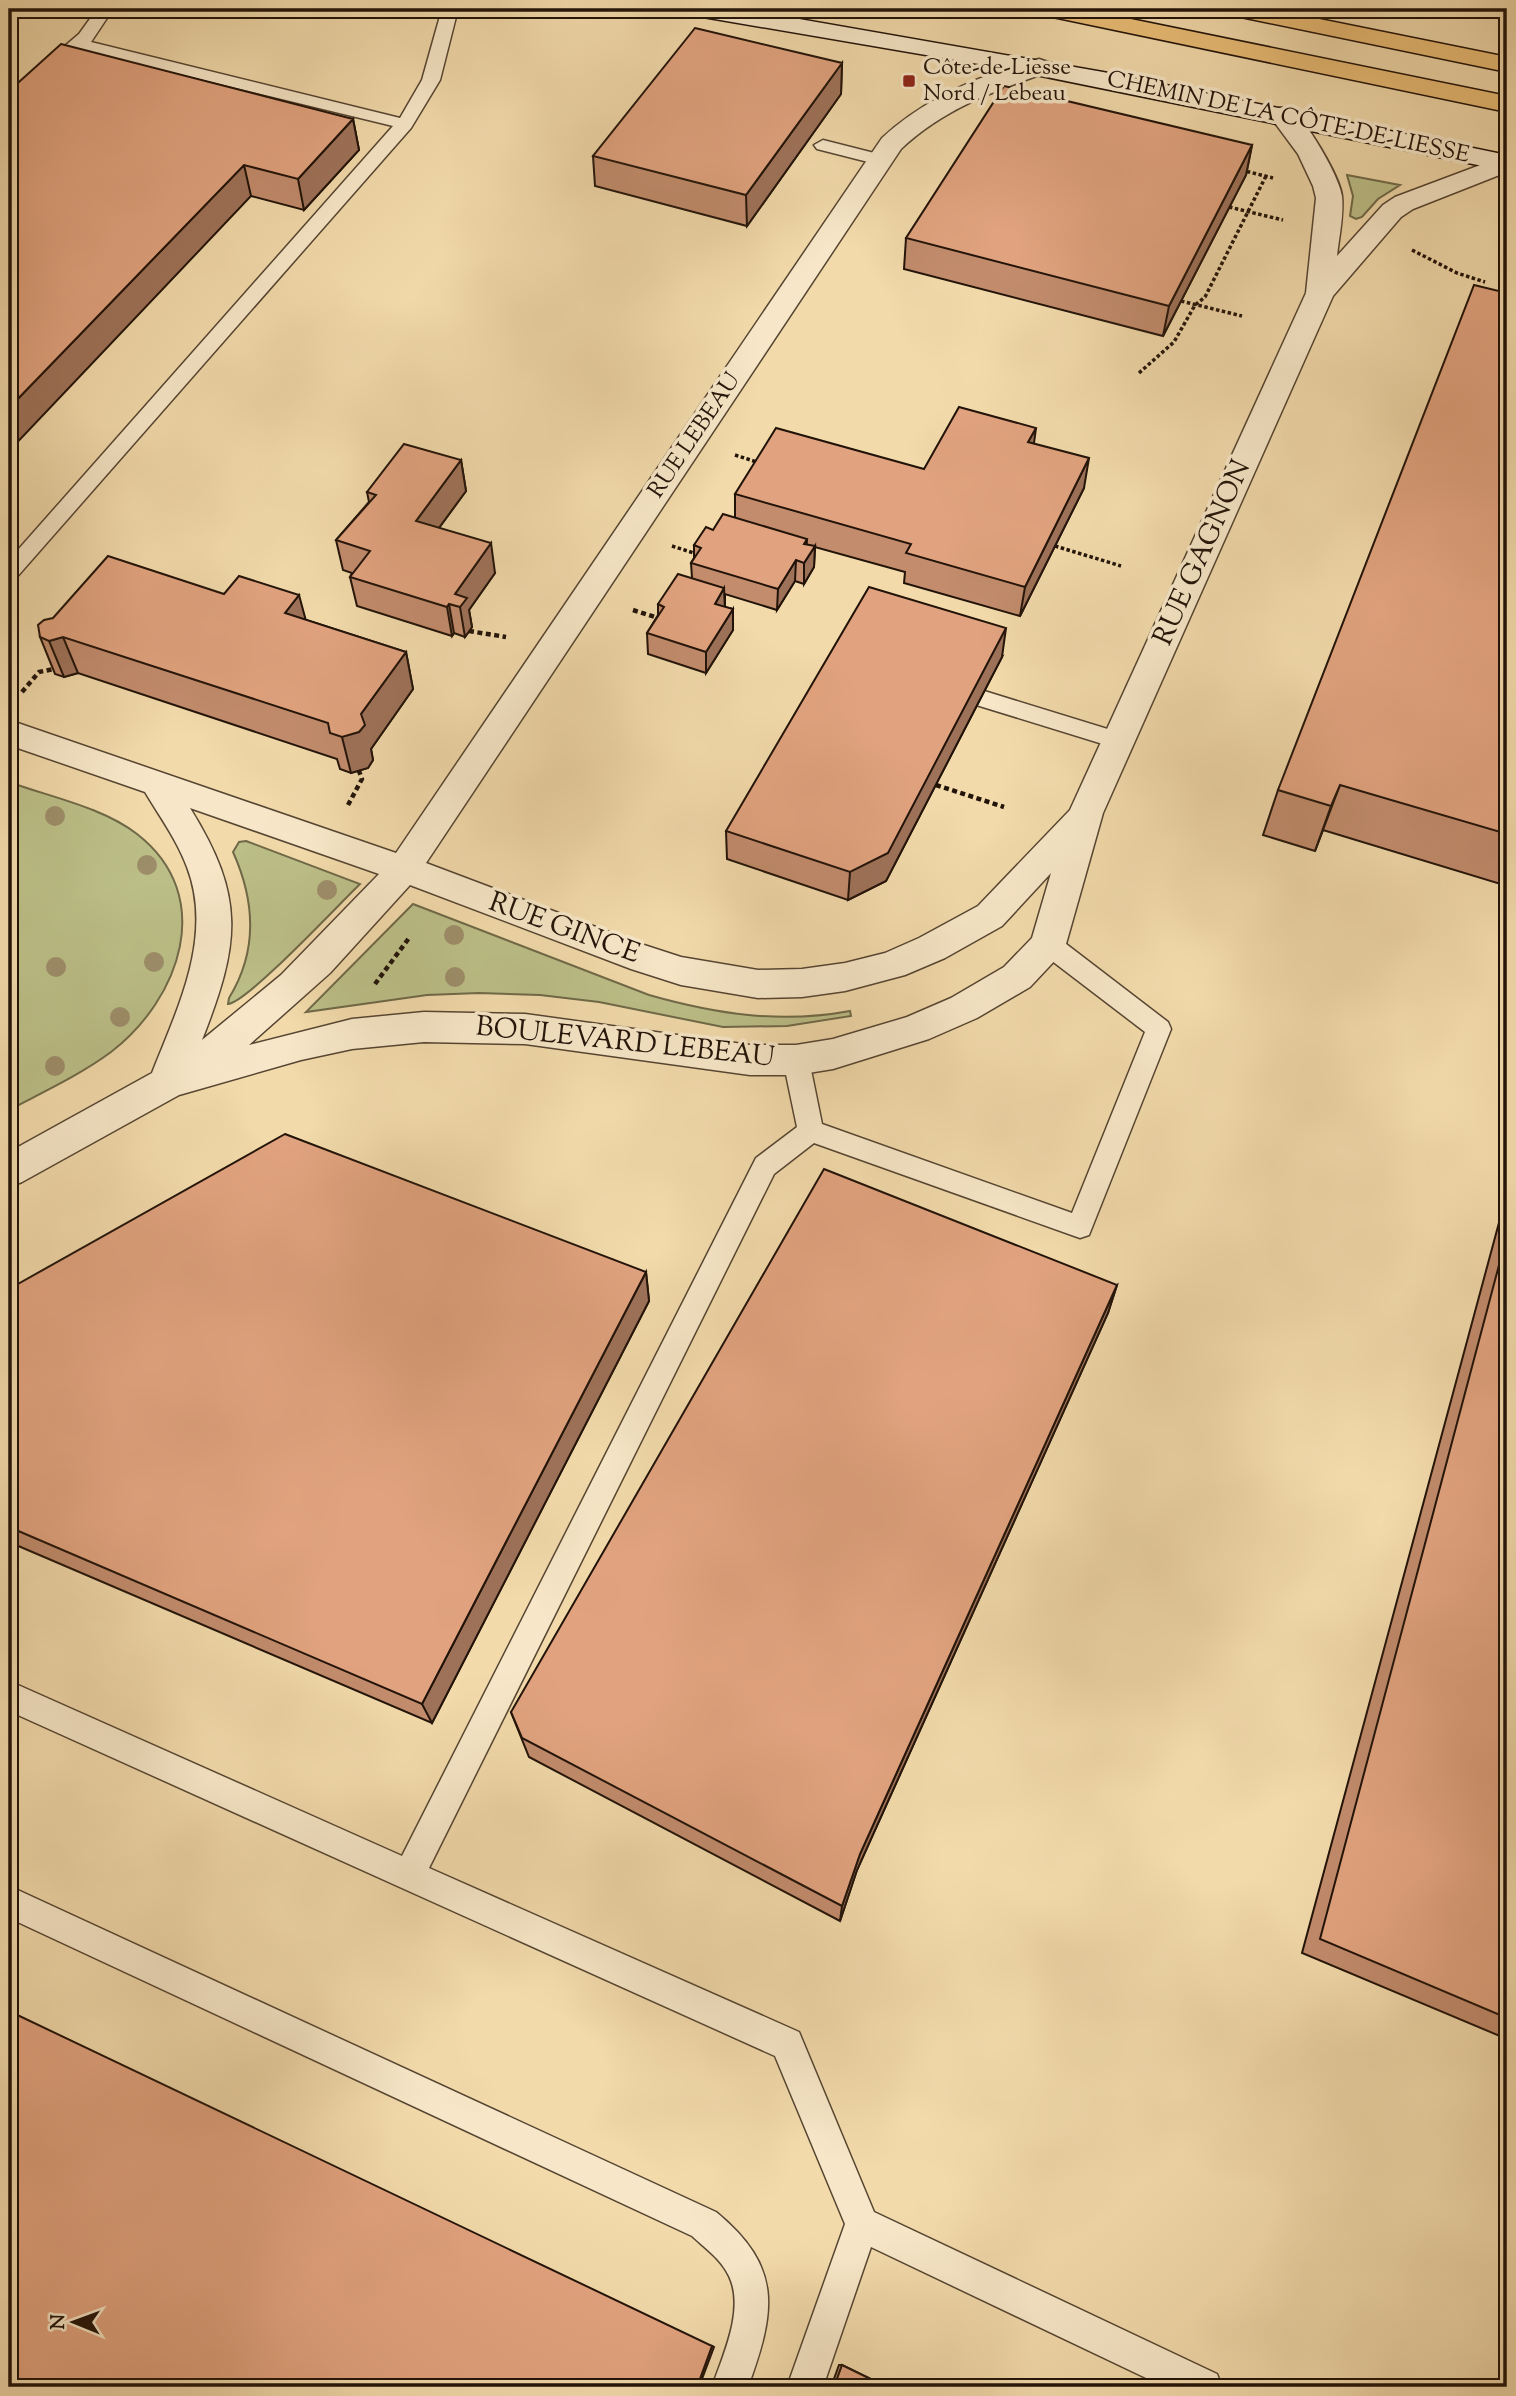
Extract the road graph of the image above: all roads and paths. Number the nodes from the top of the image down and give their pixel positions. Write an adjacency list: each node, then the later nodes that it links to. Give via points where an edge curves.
1 (105, 9): 6 (lane)
2 (450, 9): 12 (lane, via 430,80)
3 (697, 9): 9 (street, CHEMIN DE LA CÔTE-DE-LIESSE)
4 (1048, 9): 10 (highway)
5 (1236, 9): 8 (highway)
6 (81, 45): 7 (lane); 12 (lane)
7 (59, 59)
8 (1507, 65)
9 (1039, 67): 11 (street, CHEMIN DE LA CÔTE-DE-LIESSE); 14 (street, RUE LEBEAU, via 938,106 902,132)
10 (1507, 104)
11 (1282, 115): 15 (street, CHEMIN DE LA CÔTE-DE-LIESSE); 24 (street, RUE GAGNON, via 1319,165 1328,186)
12 (405, 124): 35 (lane)
13 (823, 145): 14 (lane)
14 (880, 160): 51 (street, RUE LEBEAU)
15 (1507, 163): 24 (street, RUE GAGNON, via 1434,189 1392,211)
16 (1241, 170): 17 (path)
17 (1266, 176): 18 (path); 20 (path)
18 (1276, 179)
19 (1229, 207): 20 (path)
20 (1248, 211): 21 (path); 26 (path, via 1205,297)
21 (1288, 221)
22 (1408, 249): 23 (path, via 1464,278)
23 (1485, 282)
24 (1320, 293): 44 (street, RUE GAGNON)
25 (1181, 301): 26 (path)
26 (1195, 305): 27 (path); 28 (path, via 1174,342)
27 (1242, 316)
28 (1139, 373)
29 (724, 452): 30 (path)
30 (771, 466)
31 (664, 544): 33 (path)
32 (1055, 546): 34 (path)
33 (701, 556)
34 (1121, 566)
35 (9, 573)
36 (622, 607): 37 (path)
37 (663, 619)
38 (469, 632): 39 (path)
39 (516, 638)
40 (54, 669): 41 (path, via 39,672)
41 (18, 697)
42 (981, 698): 44 (lane)
43 (9, 732): 46 (street, RUE GINCE)
44 (1119, 741): 50 (street, RUE GAGNON)
45 (359, 771): 48 (path, via 362,779)
46 (156, 782): 51 (street, RUE GINCE); 56 (street, via 195,847 209,881 214,912 207,973)
47 (936, 785): 49 (path)
48 (347, 807)
49 (1004, 807)
50 (1086, 813): 51 (street, RUE GINCE, via 990,916 892,965 802,984 758,984 681,971); 53 (street, BOULEVARD LEBEAU)
51 (404, 869): 56 (street, BOULEVARD LEBEAU, via 274,1004)
52 (414, 931): 54 (path)
53 (1048, 944): 55 (street, BOULEVARD LEBEAU, via 1017,977 964,1008 872,1044); 57 (lane, via 1159,1029 1080,1227)
54 (367, 994)
55 (796, 1060): 56 (street, BOULEVARD LEBEAU, via 750,1060 525,1029 424,1027 301,1045); 57 (lane)
56 (167, 1083): 58 (street, BOULEVARD LEBEAU)
57 (811, 1130): 60 (lane, via 765,1166)
58 (9, 1171)
59 (9, 1696): 60 (lane)
60 (409, 1875): 62 (lane, via 788,2044)
61 (9, 1902): 63 (lane, via 704,2224 733,2247 743,2264 753,2304 747,2345)
62 (862, 2224): 64 (lane); 65 (lane)
63 (730, 2387)
64 (805, 2387)
65 (1204, 2387)

